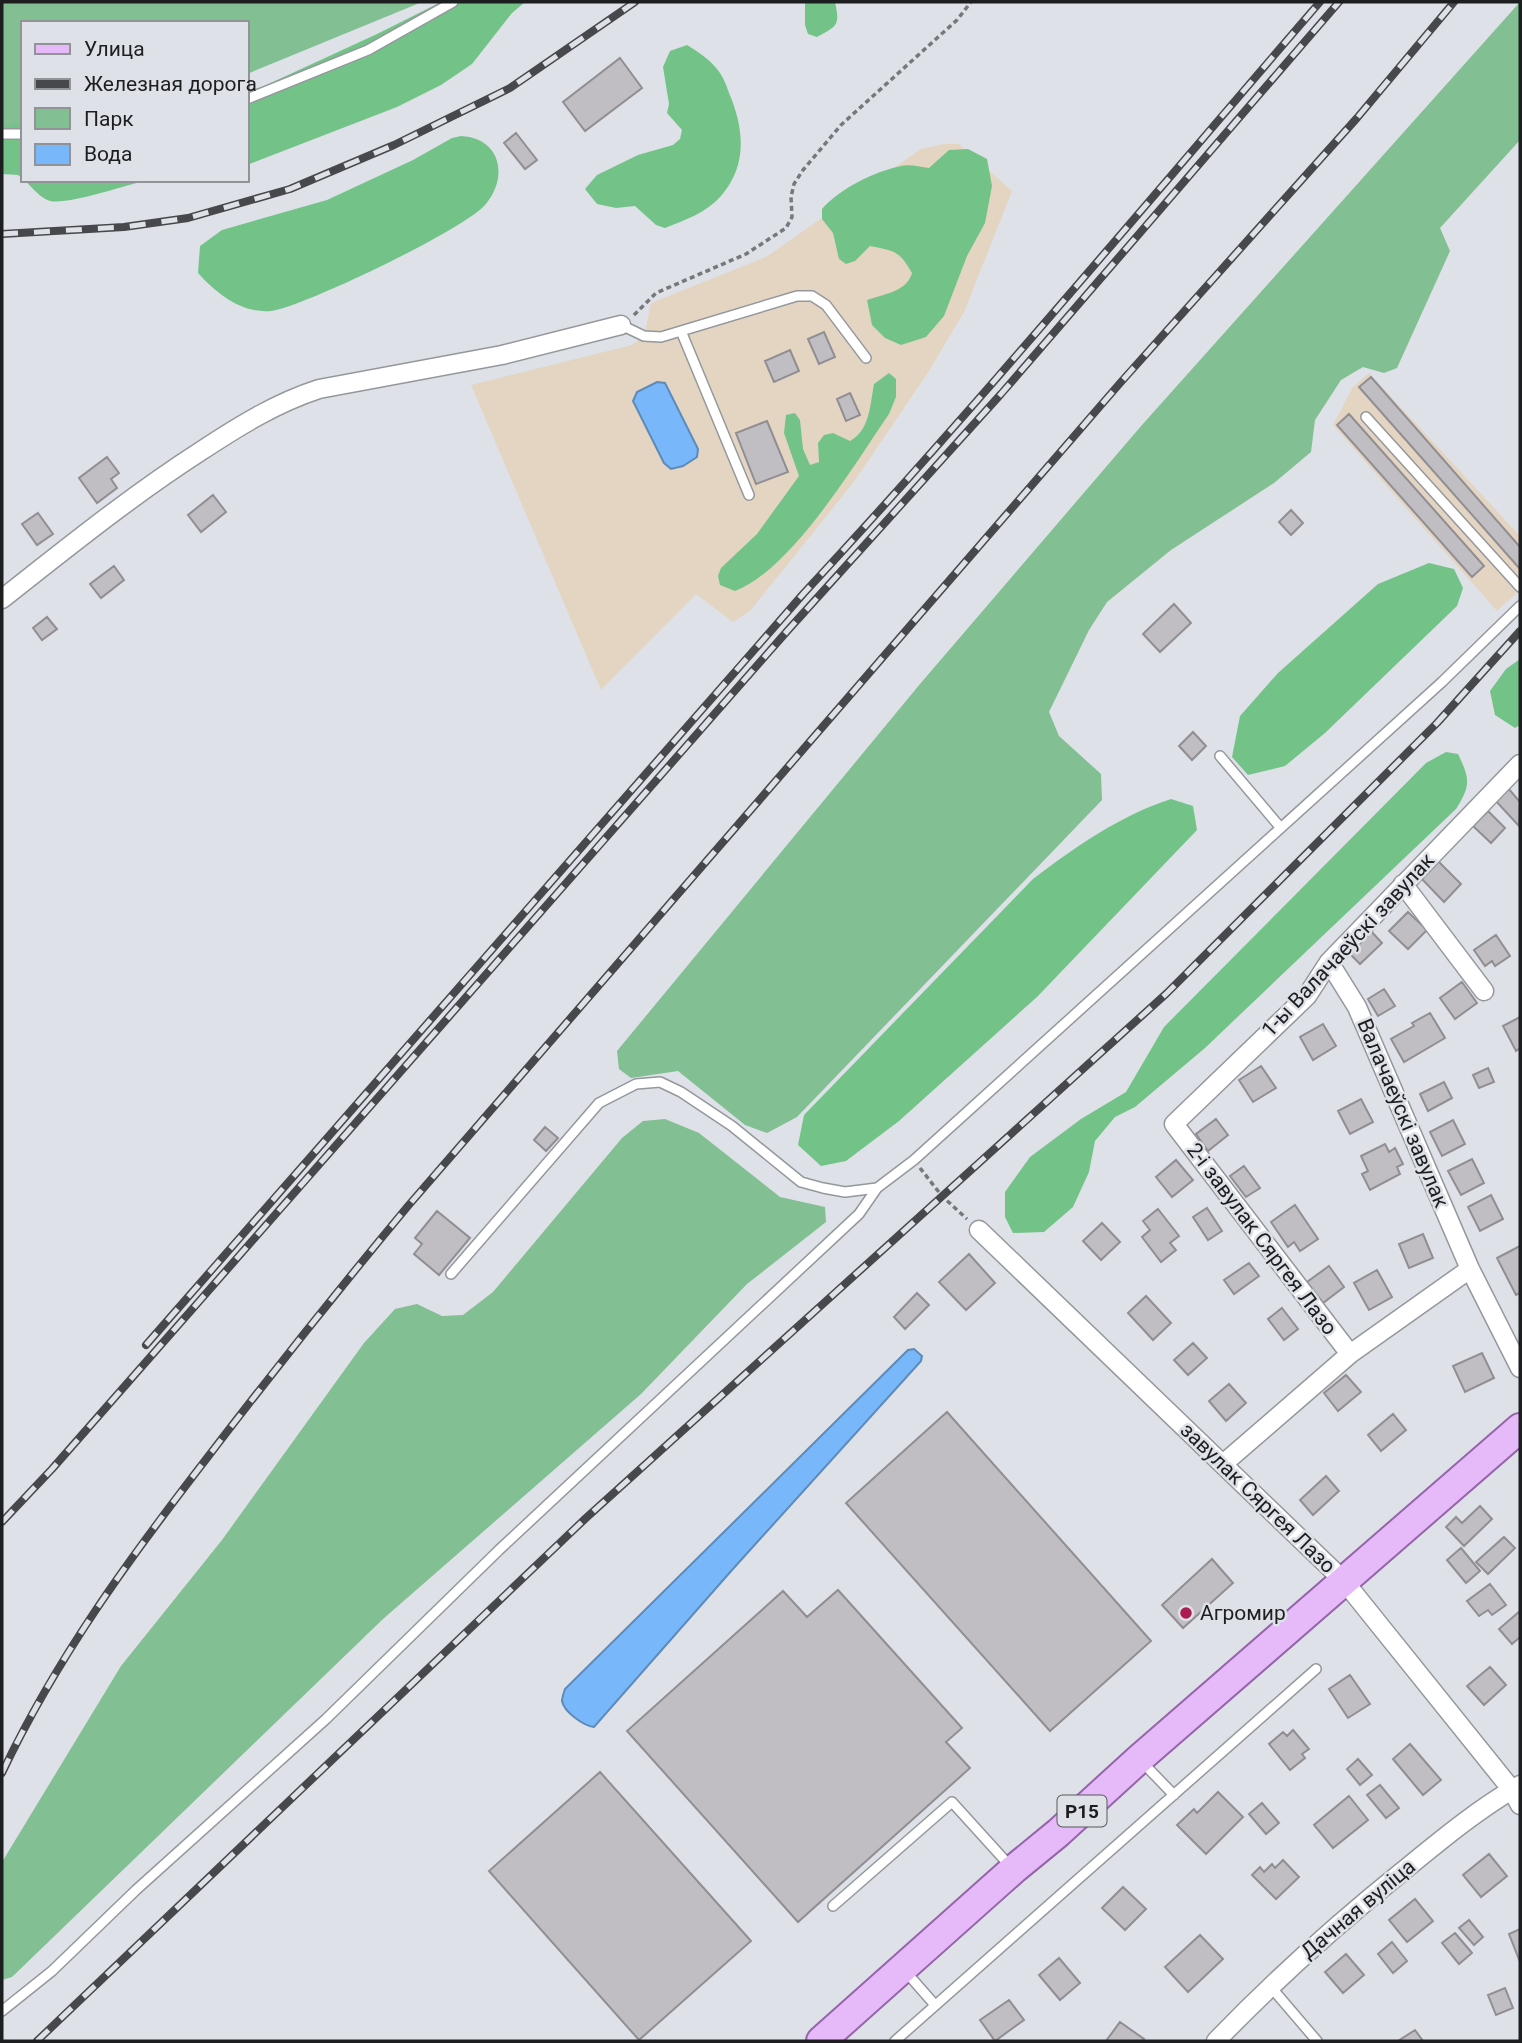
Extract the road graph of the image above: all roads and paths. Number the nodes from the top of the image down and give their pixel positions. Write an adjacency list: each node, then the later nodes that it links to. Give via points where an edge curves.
1 (453, 2): 3 (lane, via 368,50)
2 (971, 2): 6 (path, via 841,125 803,170 794,184 792,217 786,228 746,254 656,293)
3 (248, 99)
4 (2, 134): 5 (lane)
5 (21, 134)
6 (621, 326): 7 (lane, via 644,336); 12 (street, via 502,355 319,389 277,405 160,478)
7 (681, 331): 8 (lane, via 797,296 812,296 826,305); 10 (lane)
8 (866, 358)
9 (1366, 417): 11 (lane)
10 (749, 495)
11 (1520, 587)
12 (2, 599)
13 (1520, 606): 16 (lane)
14 (1220, 756): 16 (lane)
15 (1520, 764): 17 (street, 1-ы Валачаеўскі завулак)
16 (1280, 827): 21 (lane)
17 (1403, 884): 18 (street, 1-ы Валачаеўскі завулак); 19 (street)
18 (1329, 961): 20 (street, 1-ы Валачаеўскі завулак, via 1307,996); 24 (street, Валачаеўскі завулак, via 1357,1007)
19 (1484, 991)
20 (1174, 1124): 26 (street, 2-і завулак Сяргея Лазо)
21 (914, 1160): 22 (lane); 23 (path, via 942,1196)
22 (877, 1188): 25 (lane, via 845,1192 801,1182 681,1092 660,1082 636,1084 599,1103); 40 (lane, via 859,1214 499,1550 326,1719 52,1971)
23 (979, 1230): 29 (street, завулак Сяргея Лазо)
24 (1470, 1269): 26 (street); 27 (street, Валачаеўскі завулак)
25 (451, 1274)
26 (1350, 1354): 29 (street)
27 (1520, 1368)
28 (1520, 1428): 30 (main road, Р15)
29 (1223, 1464): 30 (street, завулак Сяргея Лазо)
30 (1344, 1581): 32 (main road, Р15); 33 (street, завулак Сяргея Лазо)
31 (1317, 1669): 34 (lane)
32 (1139, 1759): 34 (lane); 35 (main road, Р15)
33 (1517, 1793): 38 (street, Дачная вуліца, via 1456,1828 1350,1913)
34 (1174, 1795): 39 (lane)
35 (1014, 1869): 36 (lane, via 951,1802); 37 (main road, Р15)
36 (833, 1906)
37 (902, 1968): 39 (lane); 41 (main road, Р15)
38 (1270, 1986): 43 (street, Дачная вуліца); 44 (lane)
39 (935, 2005): 42 (lane)
40 (2, 2011)
41 (821, 2041)
42 (895, 2041)
43 (1216, 2041)
44 (1317, 2041)

